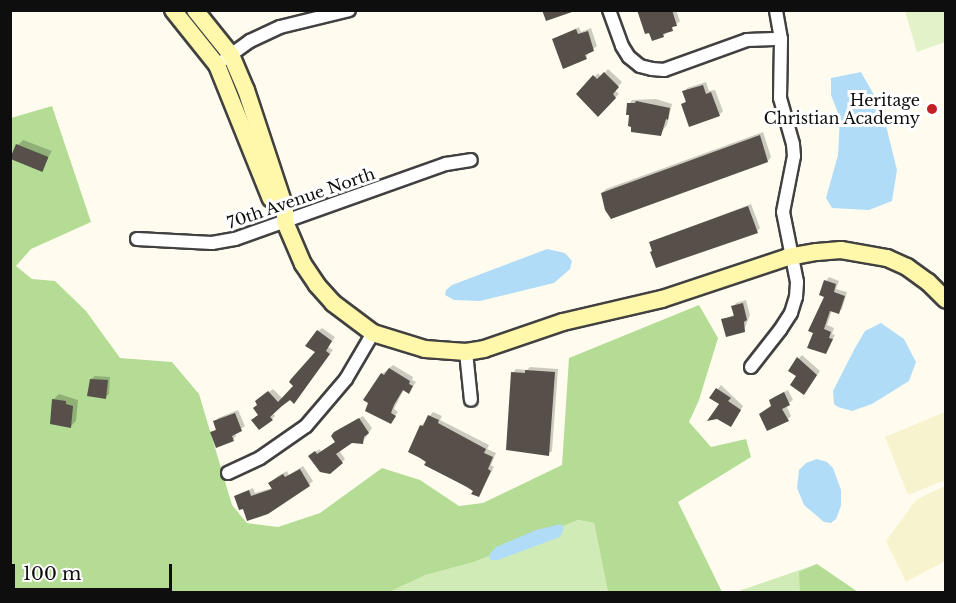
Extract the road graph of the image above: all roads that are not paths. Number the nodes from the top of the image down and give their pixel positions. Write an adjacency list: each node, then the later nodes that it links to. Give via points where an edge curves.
1 (173, 10): 7 (street)
2 (195, 10): 7 (street)
3 (349, 10): 7 (street, via 280,27 250,41)
4 (609, 10): 6 (street, via 629,57 652,69 664,70 747,40)
5 (776, 10): 6 (street)
6 (781, 39): 11 (street, via 780,98 794,156 783,213)
7 (224, 60): 9 (street, via 276,211)
8 (471, 160): 9 (street, 70th Avenue North, via 446,164)
9 (285, 222): 10 (street, 70th Avenue North, via 235,240 212,243); 13 (street, via 317,285)
10 (137, 239)
11 (791, 256): 12 (street, via 841,250 887,258 928,282); 14 (street, via 663,300 599,312 507,343); 15 (street, via 797,282 791,313)
12 (945, 300)
13 (373, 333): 14 (street, via 425,349); 17 (street, via 346,379 306,426 285,443)
14 (466, 351): 16 (street)
15 (751, 367)
16 (471, 400)
17 (228, 473)

